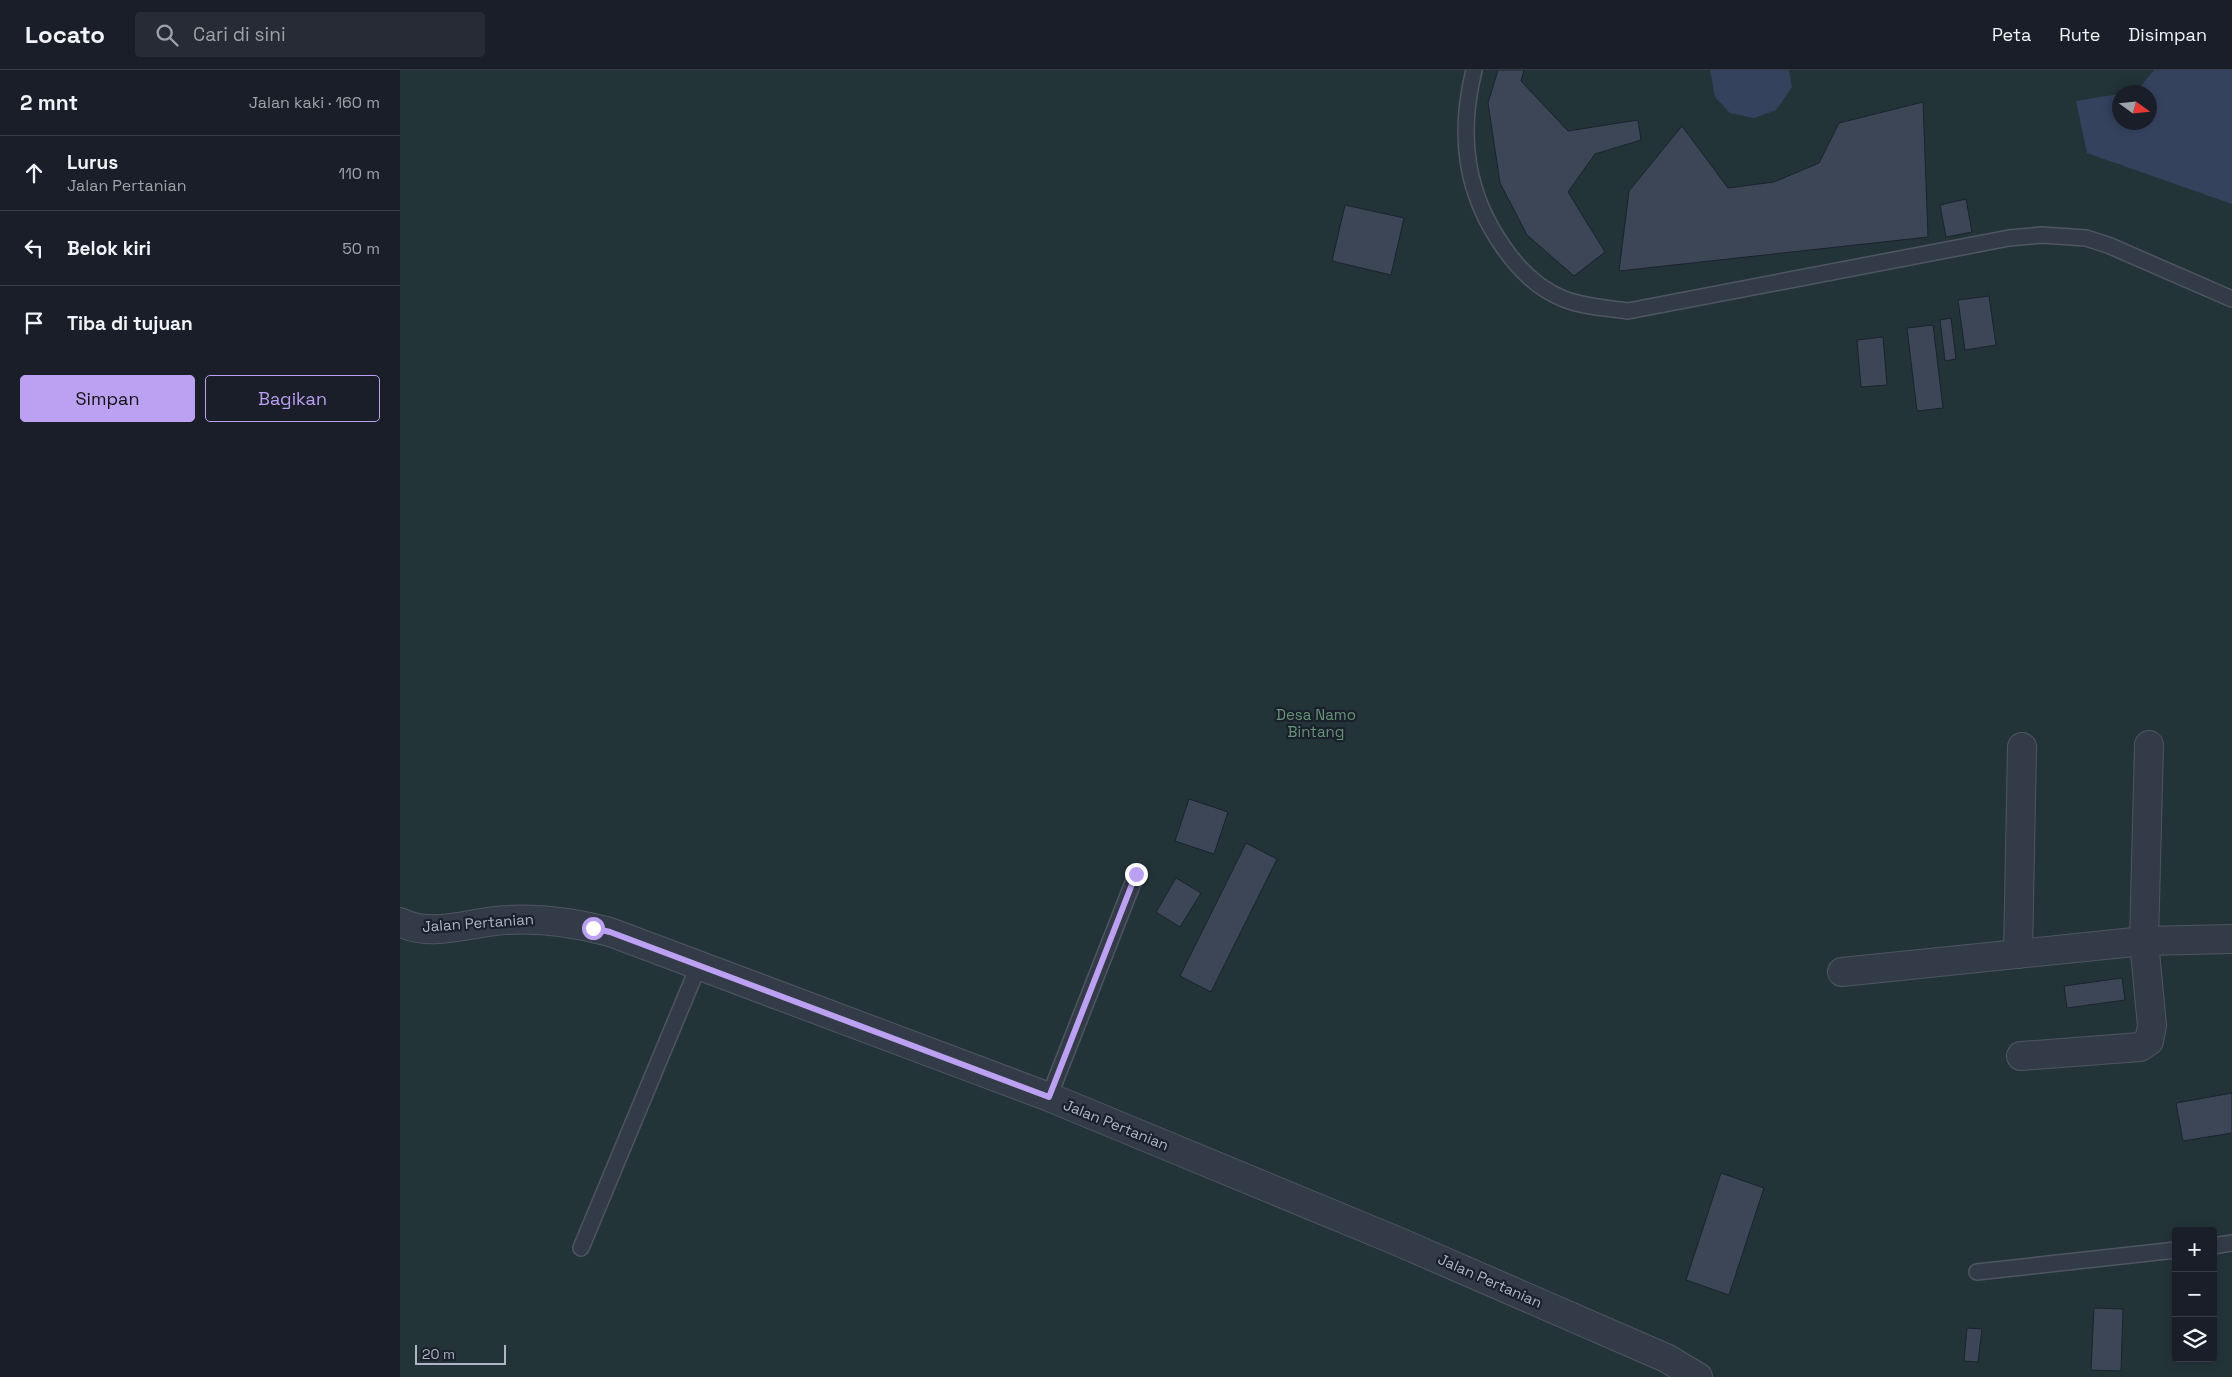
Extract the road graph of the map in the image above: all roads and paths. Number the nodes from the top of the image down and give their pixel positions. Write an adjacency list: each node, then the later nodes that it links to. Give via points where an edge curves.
1 (1474, 70): 2 (lane, via 1466,127 1471,182 1479,206 1491,229 1522,272 1565,300 1628,311 2000,240 2042,235 2086,238 2108,245)
2 (2232, 299)
3 (2150, 745): 8 (street)
4 (2022, 747): 9 (street)
5 (1136, 874): 13 (lane)
6 (400, 922): 10 (street, Jalan Pertanian, via 429,929 506,920 544,919 576,923 610,932)
7 (2232, 939): 8 (street)
8 (2144, 941): 9 (street); 12 (street, via 2152,1026 2147,1045)
9 (2018, 954): 11 (street)
10 (698, 967): 13 (street, Jalan Pertanian); 16 (lane)
11 (1842, 972)
12 (2021, 1056)
13 (1049, 1097): 19 (street, Jalan Pertanian, via 1397,1241)
14 (2232, 1244): 15 (lane)
15 (2217, 1246)
16 (580, 1248)
17 (2172, 1250): 18 (lane)
18 (1977, 1272)
19 (1660, 1367): 20 (street, Jalan Pertanian)
20 (1698, 1377)

